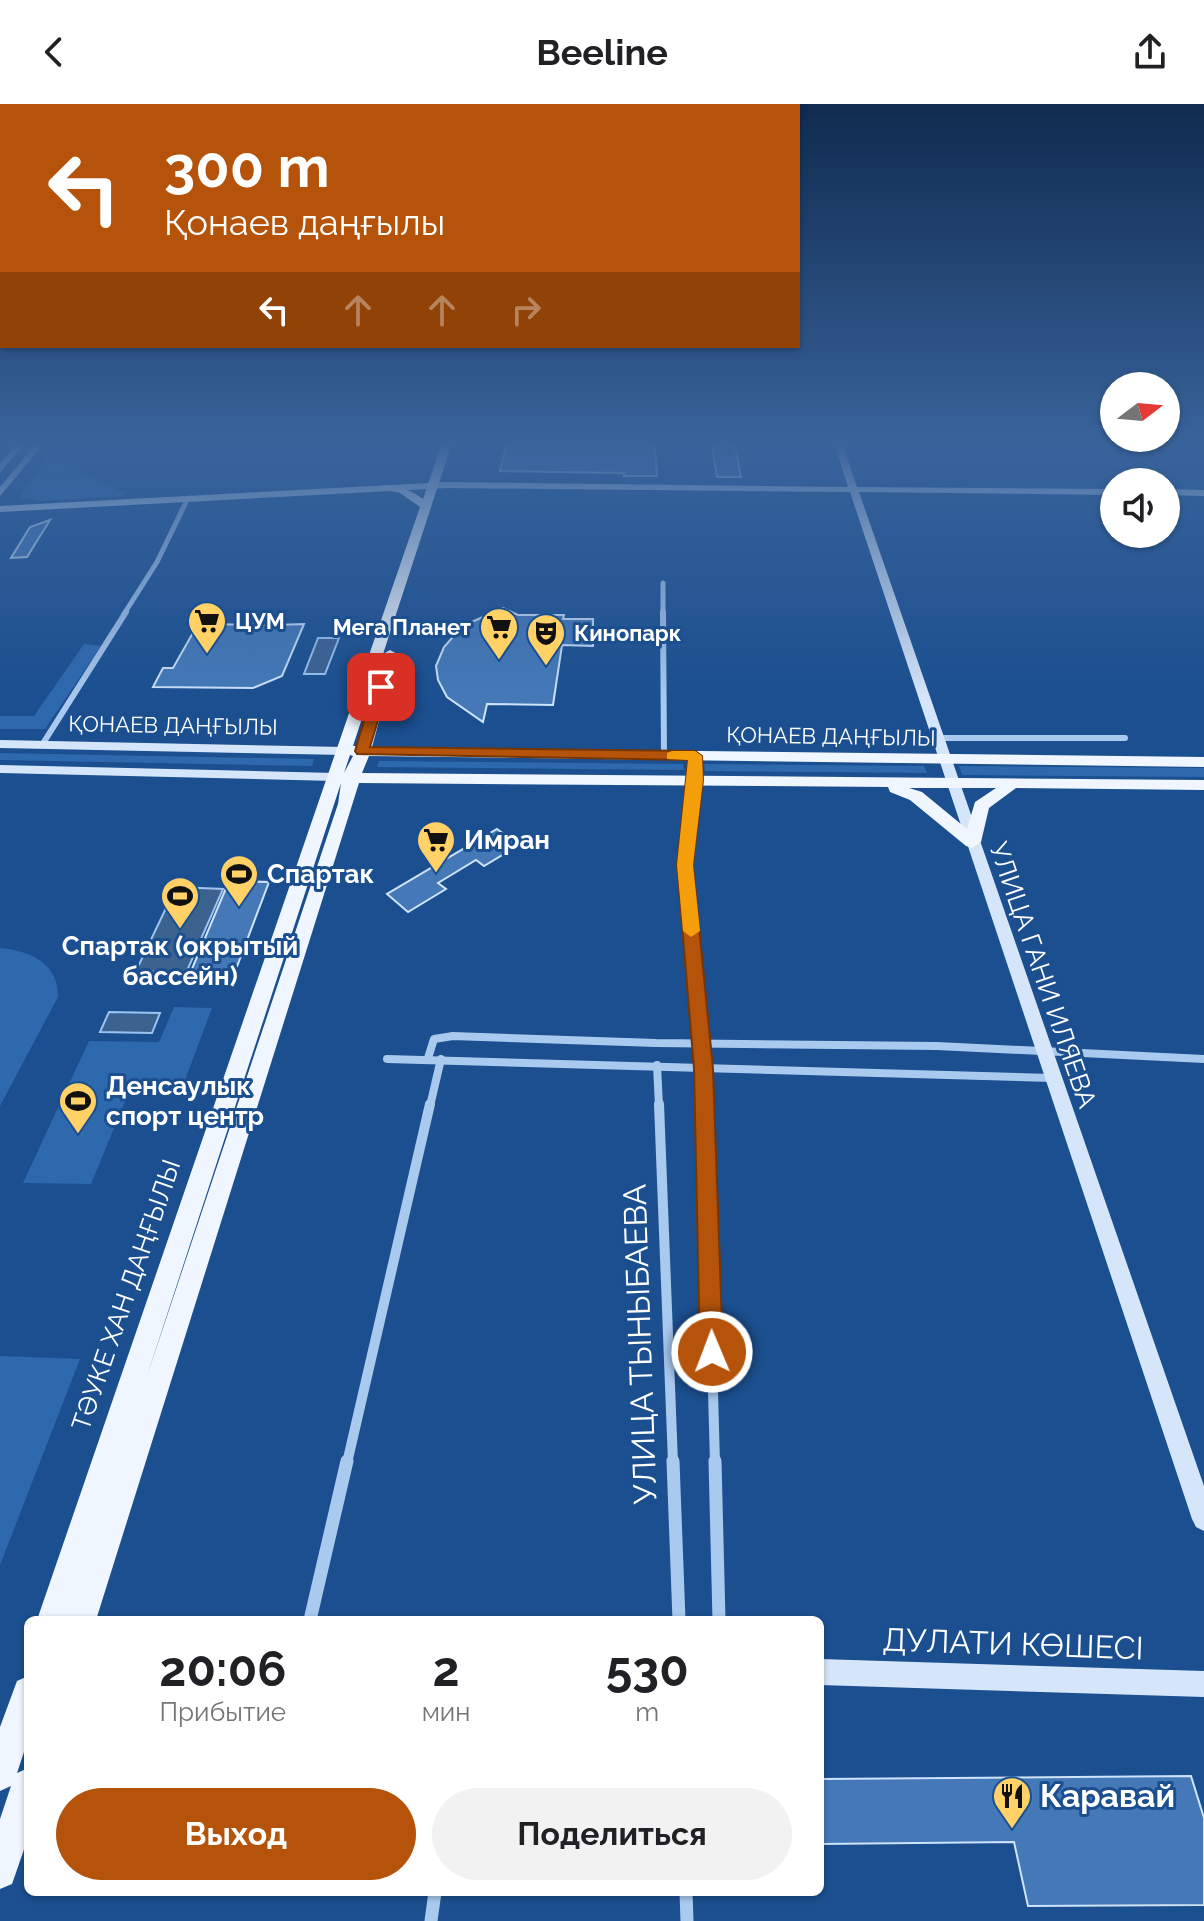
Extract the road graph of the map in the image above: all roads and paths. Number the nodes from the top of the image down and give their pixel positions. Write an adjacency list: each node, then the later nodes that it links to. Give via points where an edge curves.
1 (174, 531): 9 (street)
2 (423, 531): 10 (main road, ТӘУКЕ ХАН ДАҢҒЫЛЫ)
3 (425, 531): 10 (main road, ТӘУКЕ ХАН ДАҢҒЫЛЫ, via 393,647)
4 (866, 531): 6 (main road, УЛИЦА ГАНИ ИЛЯЕВА)
5 (663, 583): 11 (street)
6 (938, 738): 7 (street); 13 (main road, УЛИЦА ГАНИ ИЛЯЕВА)
7 (1125, 738)
8 (0, 744): 9 (main road, ҚОНАЕВ ДАҢҒЫЛЫ)
9 (42, 745): 10 (main road, ҚОНАЕВ ДАҢҒЫЛЫ)
10 (353, 751): 11 (main road, ҚОНАЕВ ДАҢҒЫЛЫ); 16 (main road, ТӘУКЕ ХАН ДАҢҒЫЛЫ)
11 (664, 756): 12 (main road, ҚОНАЕВ ДАҢҒЫЛЫ)
12 (695, 756): 13 (main road, ҚОНАЕВ ДАҢҒЫЛЫ); 18 (street)
13 (944, 760): 14 (main road, ҚОНАЕВ ДАҢҒЫЛЫ); 20 (main road, УЛИЦА ГАНИ ИЛЯЕВА)
14 (1204, 762)
15 (0, 769): 16 (main road, ҚОНАЕВ ДАҢҒЫЛЫ)
16 (344, 778): 17 (main road); 23 (main road, ТӘУКЕ ХАН ДАҢҒЫЛЫ); 35 (main road, ТӘУКЕ ХАН ДАҢҒЫЛЫ)
17 (397, 779): 18 (main road, ҚОНАЕВ ДАҢҒЫЛЫ); 23 (main road, via 364,787)
18 (695, 780): 19 (main road, ҚОНАЕВ ДАҢҒЫЛЫ); 25 (street, via 685,865)
19 (880, 784): 20 (main road, ҚОНАЕВ ДАҢҒЫЛЫ); 24 (main road, via 916,796)
20 (952, 784): 21 (main road, ҚОНАЕВ ДАҢҒЫЛЫ); 24 (main road, УЛИЦА ГАНИ ИЛЯЕВА)
21 (1012, 784): 22 (main road, ҚОНАЕВ ДАҢҒЫЛЫ); 24 (main road, via 981,806)
22 (1204, 785)
23 (346, 804): 36 (main road, ТӘУКЕ ХАН ДАҢҒЫЛЫ)
24 (972, 842): 26 (main road, УЛИЦА ГАНИ ИЛЯЕВА)
25 (702, 1042): 26 (street, via 937,1046); 27 (street, via 453,1036 434,1039); 32 (street)
26 (1045, 1054): 30 (street); 33 (main road, УЛИЦА ГАНИ ИЛЯЕВА)
27 (428, 1058): 28 (street); 29 (street)
28 (387, 1059)
29 (441, 1059): 31 (street); 37 (street)
30 (1204, 1059)
31 (657, 1065): 32 (street); 38 (street, УЛИЦА ТЫНЫБАЕВА)
32 (704, 1069): 33 (street); 39 (street)
33 (1053, 1078): 34 (main road, УЛИЦА ГАНИ ИЛЯЕВА)
34 (1204, 1519)
35 (53, 1616)
36 (82, 1616)
37 (311, 1616)
38 (679, 1616)
39 (719, 1616)
40 (824, 1672): 41 (main road, ДУЛАТИ КӨШЕСІ)
41 (1204, 1684)
42 (24, 1704): 43 (main road)
43 (0, 1774)
44 (24, 1797): 45 (main road)
45 (0, 1872)
46 (434, 1896): 48 (street)
47 (686, 1896): 49 (street)
48 (431, 1921)
49 (687, 1921)

